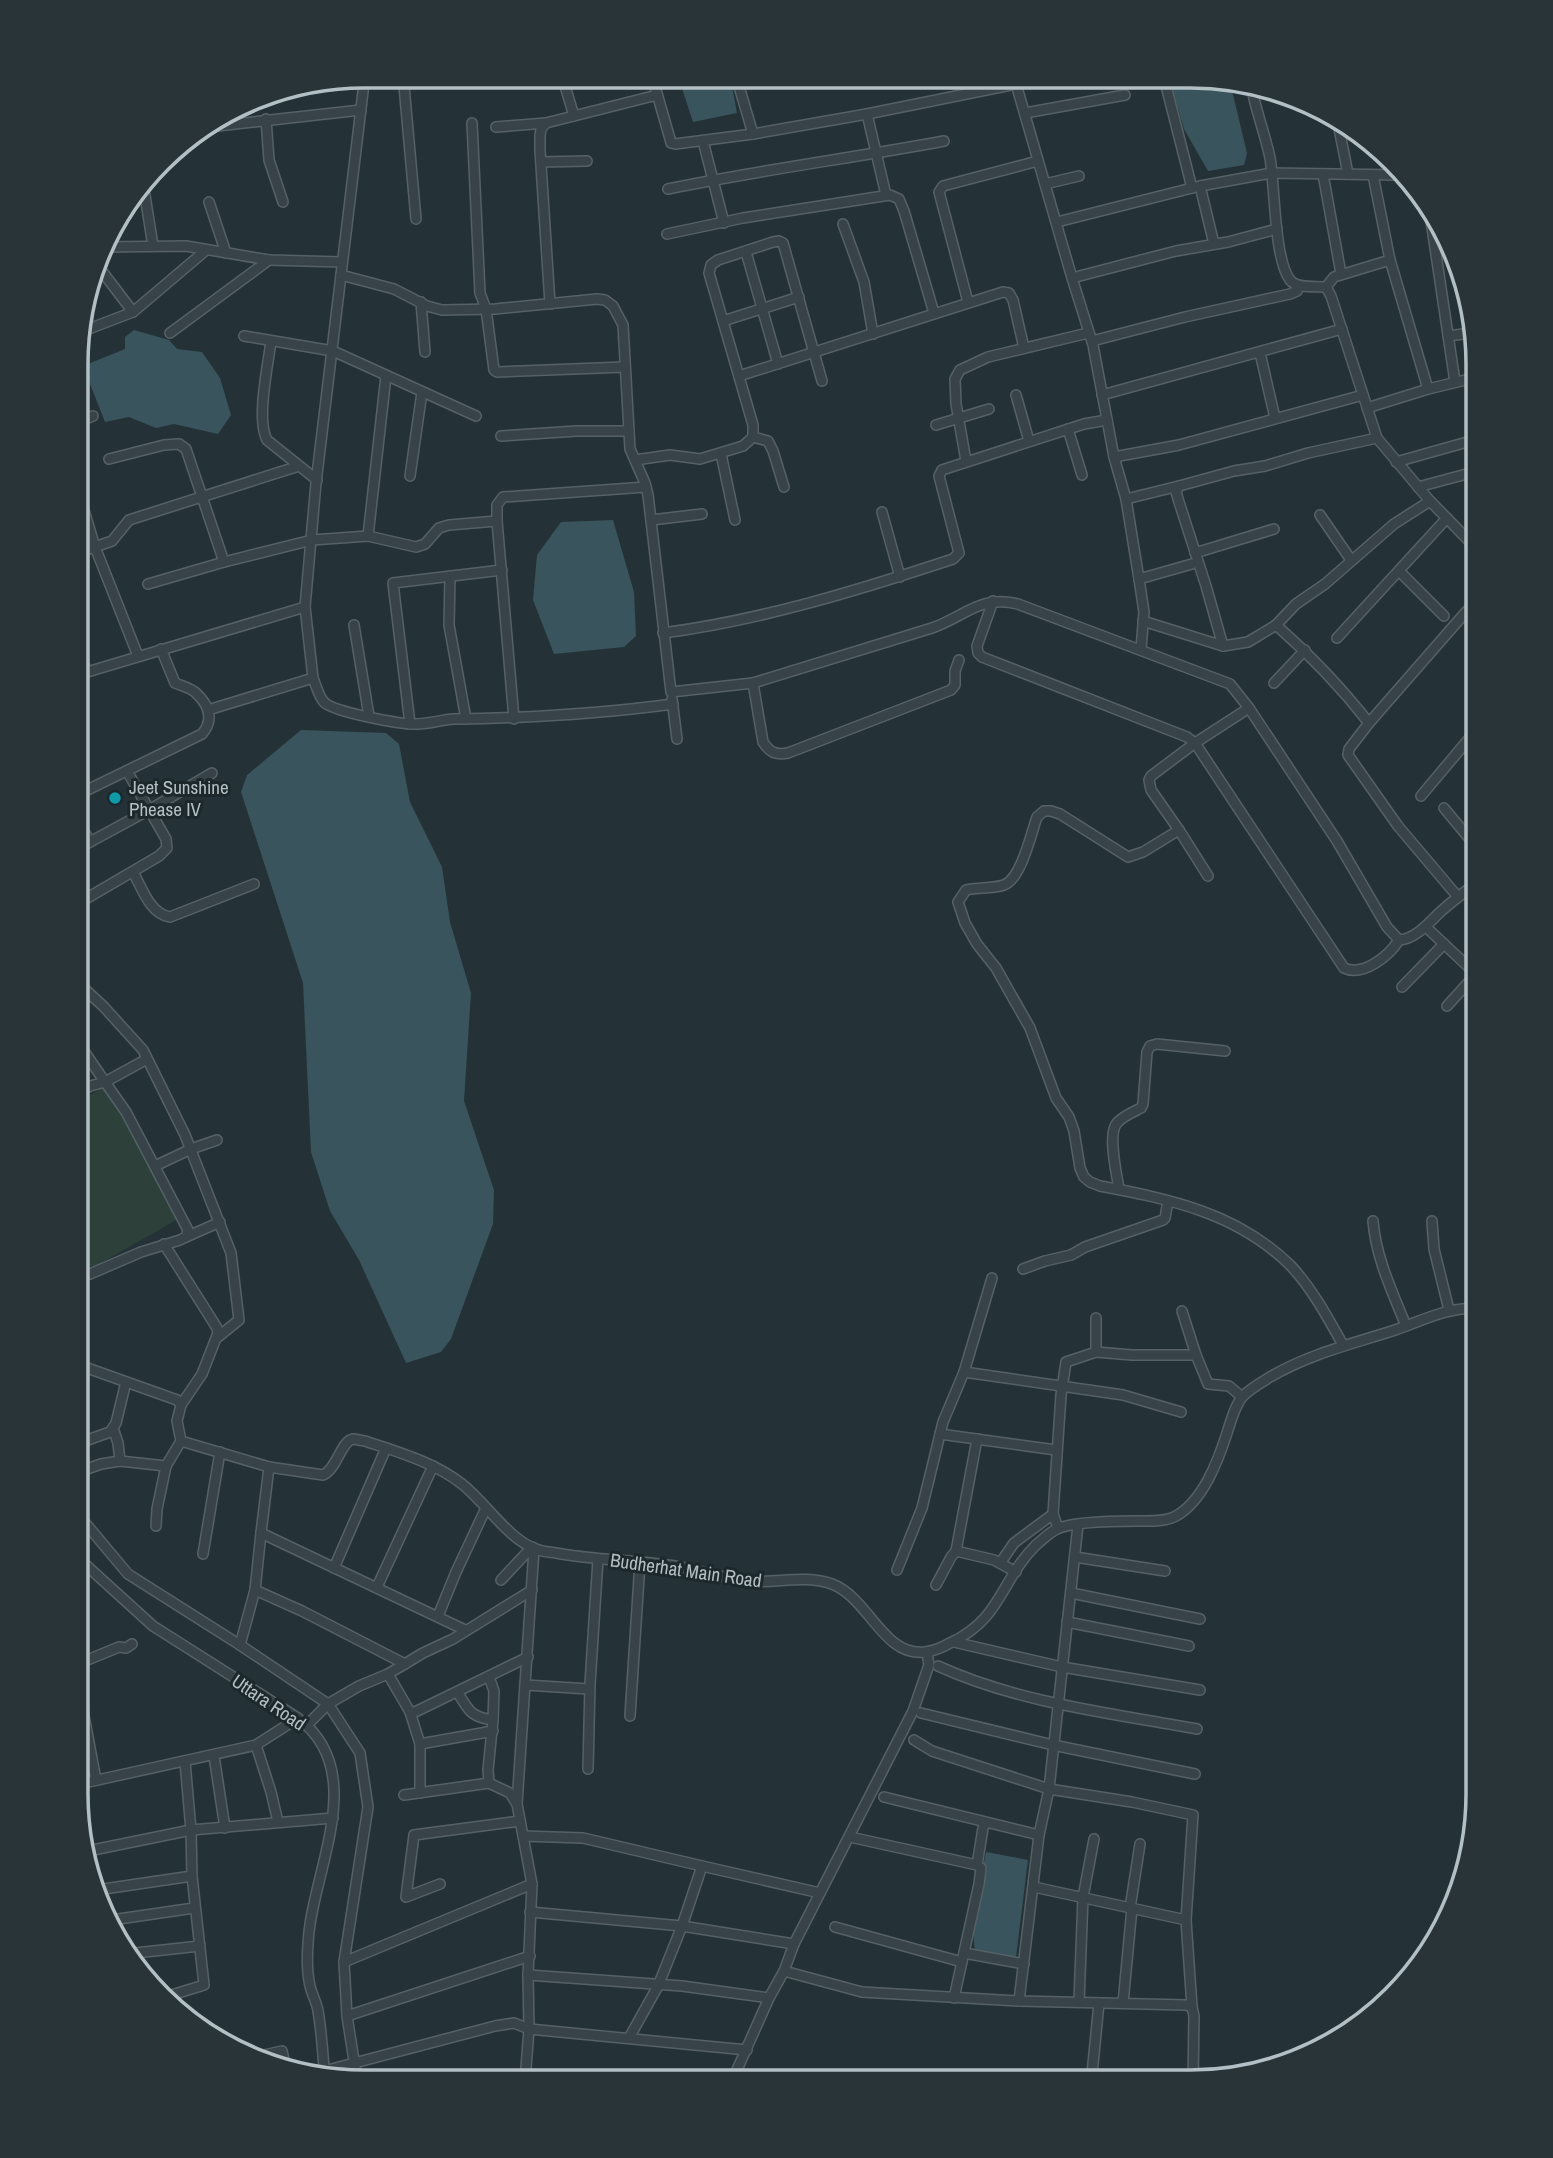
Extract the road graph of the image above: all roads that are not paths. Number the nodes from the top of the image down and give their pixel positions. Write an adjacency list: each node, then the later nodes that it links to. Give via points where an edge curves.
1 (363, 88): 12 (street)
2 (404, 88): 43 (street)
3 (566, 88): 15 (street)
4 (655, 88): 9 (street)
5 (739, 88): 22 (street)
6 (980, 88): 14 (street)
7 (1017, 88): 13 (street)
8 (1167, 88): 37 (street)
9 (657, 95): 15 (street); 23 (street, via 671,143)
10 (1125, 95): 13 (street)
11 (1254, 95): 29 (street)
12 (360, 110): 16 (street); 58 (street)
13 (1025, 113): 27 (street)
14 (867, 114): 22 (street); 25 (street)
15 (574, 116): 19 (street)
16 (266, 119): 17 (street); 42 (street, via 269,160)
17 (229, 122)
18 (472, 123): 70 (street, via 481,293)
19 (547, 123): 20 (street); 28 (street, via 541,129)
20 (495, 127)
21 (1340, 132): 31 (street)
22 (752, 134): 23 (street)
23 (703, 141): 35 (street)
24 (944, 141): 25 (street)
25 (876, 154): 35 (street); 40 (street)
26 (587, 161): 28 (street)
27 (1038, 161): 36 (street); 67 (street, via 943,186 939,192)
28 (541, 162): 68 (street)
29 (1272, 173): 30 (street); 37 (street); 47 (street)
30 (1323, 174): 31 (street); 60 (street)
31 (1348, 174): 32 (street)
32 (1373, 175): 33 (street); 57 (street)
33 (1391, 175)
34 (1079, 176): 36 (street)
35 (712, 180): 38 (street); 45 (street)
36 (1045, 184): 44 (street)
37 (1196, 187): 44 (street); 50 (street)
38 (668, 189)
39 (145, 194): 52 (street)
40 (886, 195): 45 (street); 72 (street, via 899,199 904,211)
41 (209, 202): 55 (street)
42 (284, 202)
43 (416, 219)
44 (1056, 222): 62 (street)
45 (724, 223): 49 (street)
46 (843, 224): 77 (street, via 864,282)
47 (1277, 229): 50 (street); 63 (street, via 1288,277)
48 (1433, 233): 79 (street)
49 (667, 234)
50 (1214, 244): 62 (street)
51 (114, 246): 52 (street)
52 (153, 246): 53 (street)
53 (205, 251): 55 (street); 71 (street)
54 (746, 252): 65 (street, via 783,243); 69 (street); 73 (street, via 710,265)
55 (226, 253): 56 (street)
56 (269, 260): 58 (street); 76 (street)
57 (1390, 260): 60 (street); 95 (street)
58 (342, 262): 61 (street)
59 (103, 272): 71 (street)
60 (1341, 274): 64 (street)
61 (341, 275): 66 (street, via 394,289); 84 (street)
62 (1072, 278): 81 (street)
63 (1299, 286): 64 (street); 81 (street, via 1290,295)
64 (1326, 287): 75 (street)
65 (799, 297): 69 (street); 86 (street)
66 (421, 302): 70 (street, via 442,310); 85 (street)
67 (968, 302): 72 (street); 83 (street, via 1009,293)
68 (551, 304): 70 (street); 89 (street, via 597,299 613,306 622,325)
69 (763, 308): 73 (street); 88 (street)
70 (486, 309): 89 (street, via 492,365 497,372)
71 (133, 312): 74 (street)
72 (934, 313): 77 (street)
73 (723, 321): 91 (street)
74 (90, 328)
75 (1342, 329): 87 (street); 99 (street)
76 (170, 333)
77 (873, 334): 86 (street)
78 (1464, 334): 79 (street)
79 (1448, 335): 94 (street)
80 (244, 337): 82 (street)
81 (1090, 337): 83 (street); 98 (street)
82 (271, 341): 84 (street); 122 (street, via 263,432)
83 (1024, 348): 106 (street, via 960,370 955,379)
84 (333, 351): 90 (street); 126 (street)
85 (425, 352)
86 (816, 353): 88 (street); 93 (street)
87 (1260, 353): 98 (street); 105 (street)
88 (778, 364): 91 (street)
89 (625, 367): 110 (street)
90 (386, 376): 96 (street); 143 (street)
91 (739, 376): 112 (street)
92 (1466, 380): 94 (street)
93 (822, 381)
94 (1455, 382): 95 (street)
95 (1428, 389): 100 (street)
96 (422, 392): 103 (street); 124 (street)
97 (1016, 395): 114 (street)
98 (1102, 395): 107 (street)
99 (1363, 395): 100 (street); 105 (street)
100 (1367, 408): 113 (street)
101 (989, 409): 106 (street)
102 (93, 416): 104 (street)
103 (476, 416)
104 (88, 418)
105 (1275, 418): 117 (street, via 1179,445)
106 (958, 419): 108 (street); 120 (street)
107 (1107, 420): 109 (street); 117 (street)
108 (936, 425)
109 (1068, 429): 114 (street); 125 (street)
110 (629, 430): 111 (street); 119 (street)
111 (501, 436)
112 (753, 437): 116 (street); 129 (street, via 768,441)
113 (1377, 438): 121 (street); 127 (street)
114 (1029, 441): 120 (street)
115 (1466, 442): 121 (street)
116 (721, 454): 119 (street, via 700,459 670,454); 139 (street)
117 (1114, 457): 132 (street)
118 (109, 459): 131 (street, via 179,444 186,449)
119 (635, 460): 128 (street)
120 (966, 461): 155 (street, via 942,470 940,476 959,553 954,559)
121 (1395, 462): 130 (street)
122 (299, 466): 126 (street); 131 (street)
123 (1466, 474): 130 (street)
124 (410, 475)
125 (1082, 475)
126 (317, 480): 145 (street)
127 (1179, 486): 132 (street); 148 (street, via 1177,496)
128 (646, 487): 138 (street); 140 (street, via 503,498 497,505)
129 (784, 487)
130 (1418, 487): 133 (street)
131 (203, 498): 146 (street, via 129,520 112,541); 150 (street)
132 (1126, 499): 156 (street)
133 (1430, 501): 137 (street); 149 (street)
134 (883, 512): 155 (street)
135 (702, 514): 138 (street)
136 (1320, 515): 149 (street)
137 (1447, 518): 144 (street); 153 (street)
138 (651, 520): 165 (street)
139 (736, 520)
140 (497, 521): 143 (street, via 439,528 416,547); 152 (street)
141 (88, 522): 146 (street)
142 (1274, 529): 148 (street)
143 (368, 536): 145 (street)
144 (1466, 538)
145 (312, 540): 150 (street); 159 (street)
146 (95, 547): 147 (street); 171 (street)
147 (88, 549)
148 (1195, 553): 167 (street)
149 (1350, 560): 164 (street)
150 (224, 562): 157 (street)
151 (1192, 564): 156 (street)
152 (502, 570): 154 (street); 183 (street)
153 (1399, 571): 161 (street); 166 (street)
154 (450, 576): 182 (street, via 449,625); 185 (street, via 393,583)
155 (900, 577): 165 (street, via 717,625)
156 (1139, 579): 162 (street)
157 (148, 584)
158 (993, 601): 169 (street, via 1018,604); 176 (street, via 932,628); 188 (street, via 977,646 982,657)
159 (305, 607): 168 (street); 174 (street)
160 (1466, 612): 184 (street)
161 (1444, 616)
162 (1143, 621): 167 (street); 169 (street)
163 (354, 625): 181 (street)
164 (1276, 625): 167 (street, via 1248,642); 170 (street)
165 (663, 633): 177 (street)
166 (1337, 638)
167 (1223, 646)
168 (161, 649): 171 (street); 180 (street, via 175,684 195,692)
169 (1141, 649): 179 (street, via 1230,684)
170 (1305, 650): 175 (street); 184 (street)
171 (138, 656): 173 (street)
172 (959, 660): 176 (street, via 951,690 788,754 776,755 764,742)
173 (88, 672)
174 (313, 678): 180 (street); 181 (street, via 324,702)
175 (1275, 682)
176 (753, 683): 177 (street)
177 (671, 692): 178 (street)
178 (673, 704): 183 (street); 186 (street)
179 (1249, 708): 188 (street); 206 (street)
180 (208, 710): 189 (street, via 211,718 202,734)
181 (369, 716): 185 (street)
182 (467, 719): 183 (street); 185 (street)
183 (514, 719)
184 (1369, 723): 203 (street, via 1348,755 1398,826)
185 (410, 724)
186 (677, 738)
187 (1466, 742): 192 (street)
188 (1195, 743): 195 (street, via 1149,780); 206 (street, via 1344,968 1361,970 1388,955)
189 (127, 771): 191 (street); 194 (street)
190 (212, 773): 194 (street)
191 (88, 790)
192 (1421, 796)
193 (1444, 808): 196 (street)
194 (149, 810): 198 (street); 199 (street, via 167,848)
195 (1179, 830): 200 (street); 221 (street, via 1128,857 1060,814 1044,811 1037,817 1012,881 966,890 958,902 965,923 1030,1028 1056,1098 1069,1117 1084,1177)
196 (1466, 835)
197 (88, 838): 198 (street)
198 (90, 842)
199 (133, 872): 201 (street, via 154,909 170,917); 204 (street)
200 (1208, 876)
201 (254, 884)
202 (1466, 891): 203 (street)
203 (1458, 897): 205 (street)
204 (88, 898)
205 (1426, 927): 206 (street); 207 (street)
206 (1399, 940)
207 (1444, 944): 208 (street); 210 (street)
208 (1466, 965)
209 (1466, 986): 212 (street)
210 (1402, 987)
211 (88, 992): 215 (street)
212 (1447, 1006)
213 (1225, 1051): 221 (street, via 1150,1046 1143,1104 1113,1130)
214 (88, 1057): 216 (street)
215 (147, 1059): 216 (street); 219 (street)
216 (106, 1082): 217 (street); 220 (street)
217 (88, 1087)
218 (214, 1142): 219 (street)
219 (196, 1148): 220 (street); 225 (street)
220 (155, 1166): 226 (street, via 188,1230)
221 (1119, 1189): 222 (street)
222 (1168, 1201): 228 (street, via 1163,1220); 237 (street, via 1216,1215 1269,1247 1305,1284)
223 (1373, 1220): 235 (street, via 1382,1270)
224 (1432, 1221): 231 (street)
225 (220, 1222): 226 (street); 236 (street, via 231,1253 239,1320)
226 (186, 1237): 227 (street)
227 (164, 1244): 229 (street); 236 (street, via 217,1328)
228 (1023, 1269)
229 (88, 1273)
230 (992, 1278): 241 (street)
231 (1447, 1306): 232 (street); 235 (street)
232 (1466, 1307)
233 (1182, 1311): 239 (street)
234 (1096, 1318): 238 (street)
235 (1406, 1326): 237 (street)
236 (218, 1337): 245 (street, via 202,1374)
237 (1343, 1345): 244 (street, via 1285,1368)
238 (1096, 1352): 239 (street); 243 (street, via 1066,1362)
239 (1196, 1355): 244 (street, via 1208,1384 1229,1386)
240 (88, 1368): 242 (street)
241 (964, 1372): 243 (street); 248 (street)
242 (125, 1382): 245 (street, via 167,1395); 247 (street)
243 (1063, 1388): 246 (street, via 1123,1395); 253 (street)
244 (1242, 1397): 262 (street, via 1212,1469 1187,1509 1162,1520)
245 (181, 1405): 251 (street, via 177,1421)
246 (1181, 1412)
247 (113, 1428): 250 (street); 255 (street)
248 (940, 1434): 249 (street); 276 (street, via 922,1508)
249 (977, 1439): 253 (street); 268 (street)
250 (88, 1440)
251 (181, 1441): 254 (street, Budherhat Main Road); 256 (street)
252 (386, 1448): 257 (street, Budherhat Main Road); 258 (street, Budherhat Main Road, via 348,1441 330,1472 323,1475); 274 (street)
253 (1056, 1450): 261 (street)
254 (220, 1452): 258 (street, Budherhat Main Road); 269 (street)
255 (120, 1461): 256 (street); 259 (street)
256 (166, 1466): 264 (street)
257 (433, 1466): 260 (street, Budherhat Main Road, via 463,1485); 281 (street)
258 (269, 1467): 266 (street)
259 (88, 1469)
260 (486, 1508): 267 (street, Budherhat Main Road); 285 (street)
261 (1053, 1514): 265 (street); 273 (street, via 1014,1543)
262 (1079, 1525): 265 (street); 270 (street)
263 (88, 1526): 291 (street, via 128,1574)
264 (156, 1526)
265 (1058, 1528): 278 (street, via 1037,1544)
266 (261, 1533): 274 (street); 282 (street)
267 (533, 1548): 271 (street, Budherhat Main Road); 279 (street); 283 (street)
268 (956, 1551): 273 (street); 280 (street)
269 (203, 1554)
270 (1074, 1557): 277 (street); 284 (street)
271 (598, 1559): 272 (street, Budherhat Main Road); 302 (street)
272 (640, 1562): 293 (street, Budherhat Main Road, via 744,1581 817,1579 835,1584 861,1603 893,1643); 309 (street)
273 (1001, 1562): 278 (street)
274 (334, 1568): 281 (street)
275 (88, 1570): 311 (street, Uttara Road, via 153,1626)
276 (897, 1570)
277 (1165, 1571)
278 (1017, 1572): 289 (street, via 988,1617)
279 (501, 1580)
280 (936, 1585)
281 (377, 1587): 285 (street)
282 (255, 1590): 291 (street); 296 (street)
283 (532, 1590): 288 (street); 294 (street)
284 (1071, 1593): 286 (street); 287 (street)
285 (438, 1616): 288 (street)
286 (1200, 1619)
287 (1067, 1622): 292 (street); 298 (street)
288 (466, 1630): 296 (street)
289 (954, 1642): 293 (street); 298 (street)
290 (132, 1644): 295 (street)
291 (240, 1646): 306 (street)
292 (1189, 1646)
293 (926, 1652): 339 (street, via 929,1665 913,1712)
294 (527, 1657): 300 (street); 301 (street)
295 (88, 1660)
296 (405, 1664): 299 (street)
297 (938, 1666): 305 (street, via 989,1687)
298 (1062, 1667): 303 (street); 305 (street)
299 (388, 1674): 306 (street); 307 (street)
300 (488, 1677): 304 (street); 310 (street, via 494,1691)
301 (526, 1685): 302 (street); 330 (street)
302 (589, 1689): 321 (street)
303 (1200, 1690)
304 (458, 1693): 307 (street); 310 (street, via 477,1717)
305 (1057, 1703): 312 (street); 318 (street)
306 (328, 1704): 311 (street); 364 (street, via 360,1753 368,1807)
307 (410, 1712): 316 (street)
308 (921, 1713): 318 (street)
309 (630, 1716)
310 (493, 1720): 313 (street)
311 (302, 1721): 317 (street); 331 (street, Uttara Road, via 324,1747 334,1779)
312 (1197, 1729)
313 (493, 1731): 316 (street); 325 (street)
314 (88, 1737): 323 (street)
315 (914, 1740): 326 (street, via 932,1751)
316 (420, 1744): 327 (street)
317 (256, 1745): 319 (street); 333 (street)
318 (1053, 1745): 322 (street); 326 (street)
319 (214, 1756): 320 (street); 335 (street)
320 (185, 1762): 323 (street); 336 (street)
321 (588, 1769)
322 (1195, 1774)
323 (96, 1780): 324 (street)
324 (88, 1782)
325 (489, 1783): 327 (street); 330 (street, via 510,1793)
326 (1049, 1789): 337 (street); 356 (street, via 1194,1815)
327 (421, 1793): 328 (street)
328 (404, 1796)
329 (884, 1797): 334 (street)
330 (517, 1804): 332 (street)
331 (333, 1818): 333 (street); 384 (street, Uttara Road, via 308,1941 310,1987 318,2010)
332 (520, 1821): 338 (street); 346 (street, via 414,1835 405,1897)
333 (278, 1822): 335 (street)
334 (984, 1822): 337 (street); 343 (street)
335 (225, 1828): 336 (street)
336 (191, 1830): 342 (street); 345 (street)
337 (1039, 1835): 348 (street)
338 (523, 1836): 344 (street, via 583,1838); 347 (street)
339 (850, 1837): 343 (street); 350 (street)
340 (1094, 1839): 351 (street)
341 (1140, 1844): 353 (street)
342 (93, 1850)
343 (977, 1865): 363 (street, via 981,1870)
344 (702, 1866): 350 (street); 357 (street)
345 (192, 1876): 349 (street); 352 (street)
346 (440, 1884)
347 (532, 1884): 354 (street); 364 (street)
348 (1034, 1887): 351 (street); 365 (street)
349 (104, 1889)
350 (820, 1893): 359 (street)
351 (1083, 1897): 353 (street); 373 (street)
352 (194, 1908): 355 (street); 360 (street)
353 (1131, 1908): 356 (street); 375 (street)
354 (530, 1912): 357 (street); 362 (street)
355 (117, 1919)
356 (1186, 1920): 376 (street)
357 (682, 1926): 359 (street); 368 (street)
358 (835, 1927): 363 (street)
359 (794, 1944): 366 (street)
360 (200, 1946): 361 (street); 369 (street, via 204,1985)
361 (137, 1953)
362 (530, 1956): 367 (street); 377 (street)
363 (963, 1957): 365 (street); 371 (street)
364 (344, 1962): 377 (street)
365 (1024, 1964): 372 (street)
366 (784, 1972): 370 (street); 371 (street, via 862,1992)
367 (528, 1975): 368 (street); 378 (street)
368 (658, 1986): 370 (street); 379 (street)
369 (173, 1995)
370 (769, 1998): 380 (street)
371 (954, 1998): 372 (street)
372 (1019, 2001): 373 (street)
373 (1079, 2002): 374 (street)
374 (1099, 2003): 375 (street); 389 (street)
375 (1123, 2003): 376 (street)
376 (1192, 2007): 390 (street)
377 (347, 2016): 383 (street)
378 (529, 2029): 379 (street); 383 (street, via 514,2023 495,2026); 387 (street)
379 (629, 2038): 380 (street)
380 (747, 2050): 388 (street)
381 (269, 2054): 382 (street, via 282,2051)
382 (284, 2059)
383 (354, 2063): 385 (street); 386 (street)
384 (324, 2068)
385 (339, 2069)
386 (355, 2070)
387 (526, 2070)
388 (737, 2070)
389 (1092, 2070)
390 (1193, 2070)

